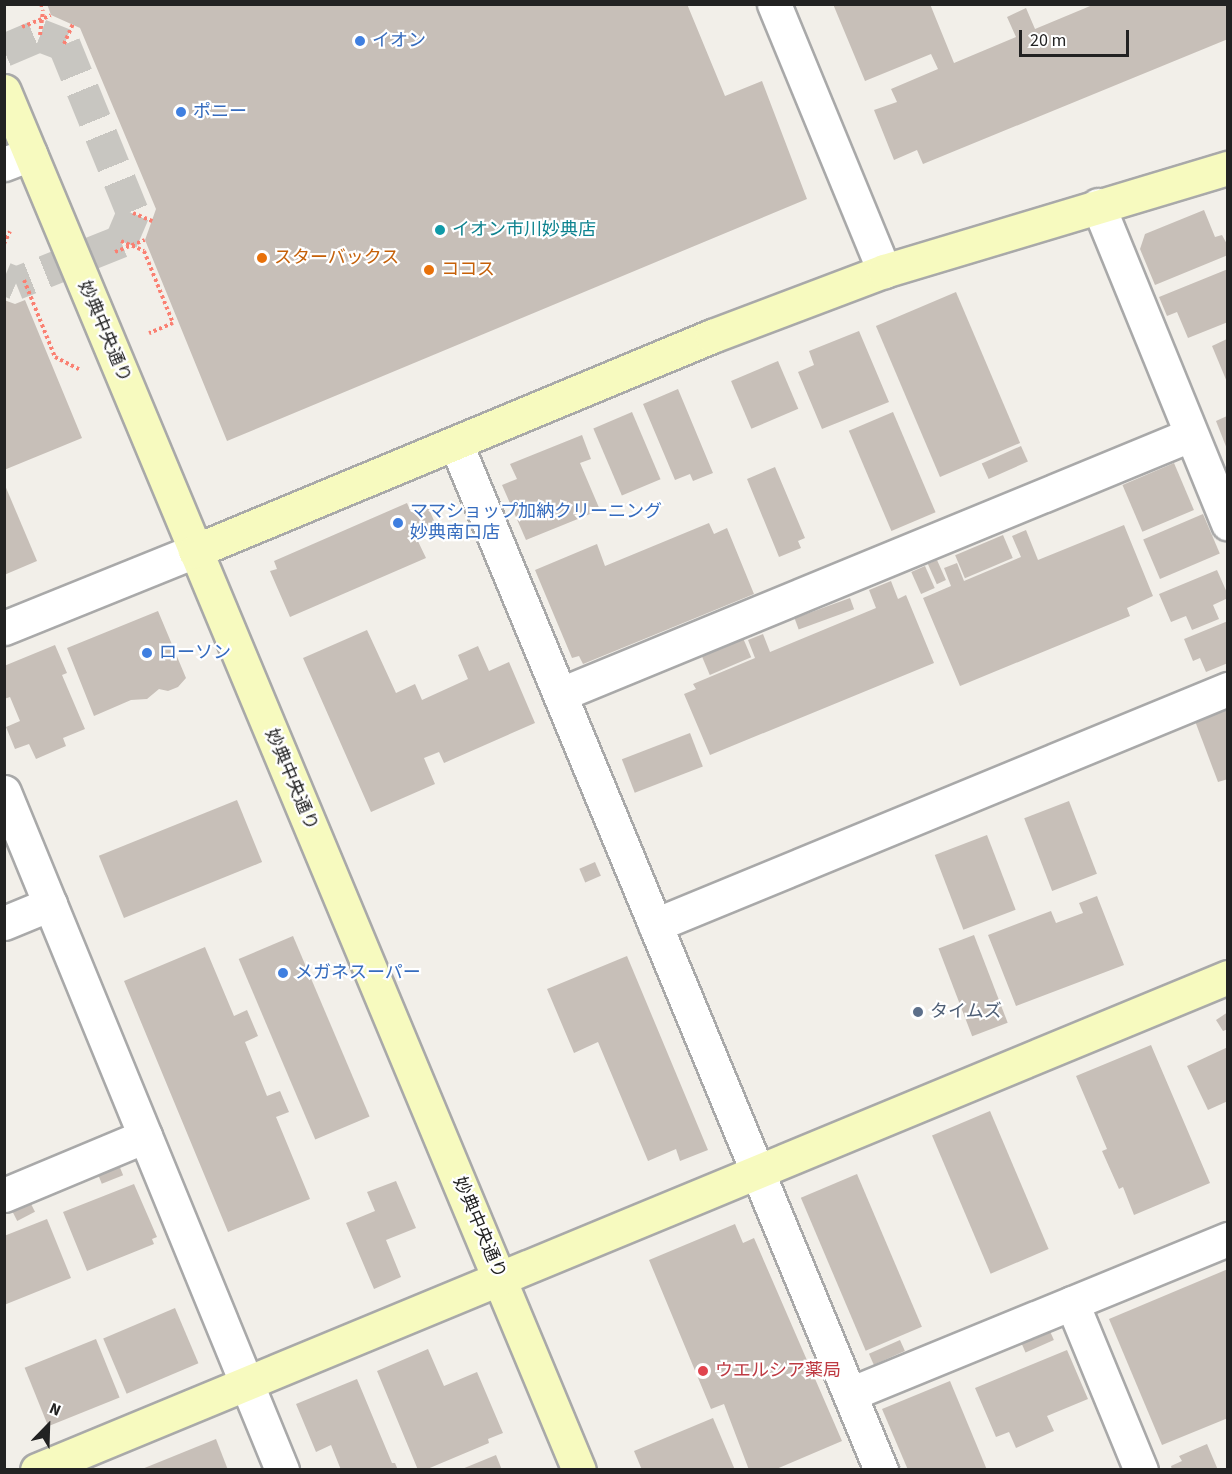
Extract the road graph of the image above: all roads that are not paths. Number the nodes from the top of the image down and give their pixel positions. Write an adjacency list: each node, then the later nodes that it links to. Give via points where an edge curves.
1 (774, 4): 6 (street)
2 (4, 91): 3 (street, 妙典中央通り)
3 (17, 159): 10 (street, 妙典中央通り)
4 (1227, 168): 5 (street)
5 (1098, 205): 6 (street); 7 (street)
6 (884, 271): 8 (street, via 712,336)
7 (1190, 435): 9 (street); 13 (street)
8 (456, 444): 10 (street); 13 (street)
9 (1227, 523)
10 (195, 551): 11 (street); 23 (street, 妙典中央通り)
11 (4, 628)
12 (1227, 689): 17 (street)
13 (561, 694): 17 (street)
14 (4, 792): 15 (street)
15 (50, 904): 16 (street); 19 (street)
16 (4, 923)
17 (655, 925): 20 (street)
18 (1227, 977): 20 (street)
19 (145, 1136): 21 (street); 25 (street)
20 (757, 1171): 23 (street); 26 (street)
21 (4, 1195)
22 (1227, 1239): 24 (street)
23 (500, 1277): 25 (street); 29 (street, 妙典中央通り)
24 (1071, 1304): 26 (street); 31 (street)
25 (247, 1382): 27 (street); 28 (street)
26 (850, 1394): 30 (street)
27 (37, 1470)
28 (282, 1470)
29 (579, 1470)
30 (881, 1470)
31 (1141, 1470)

